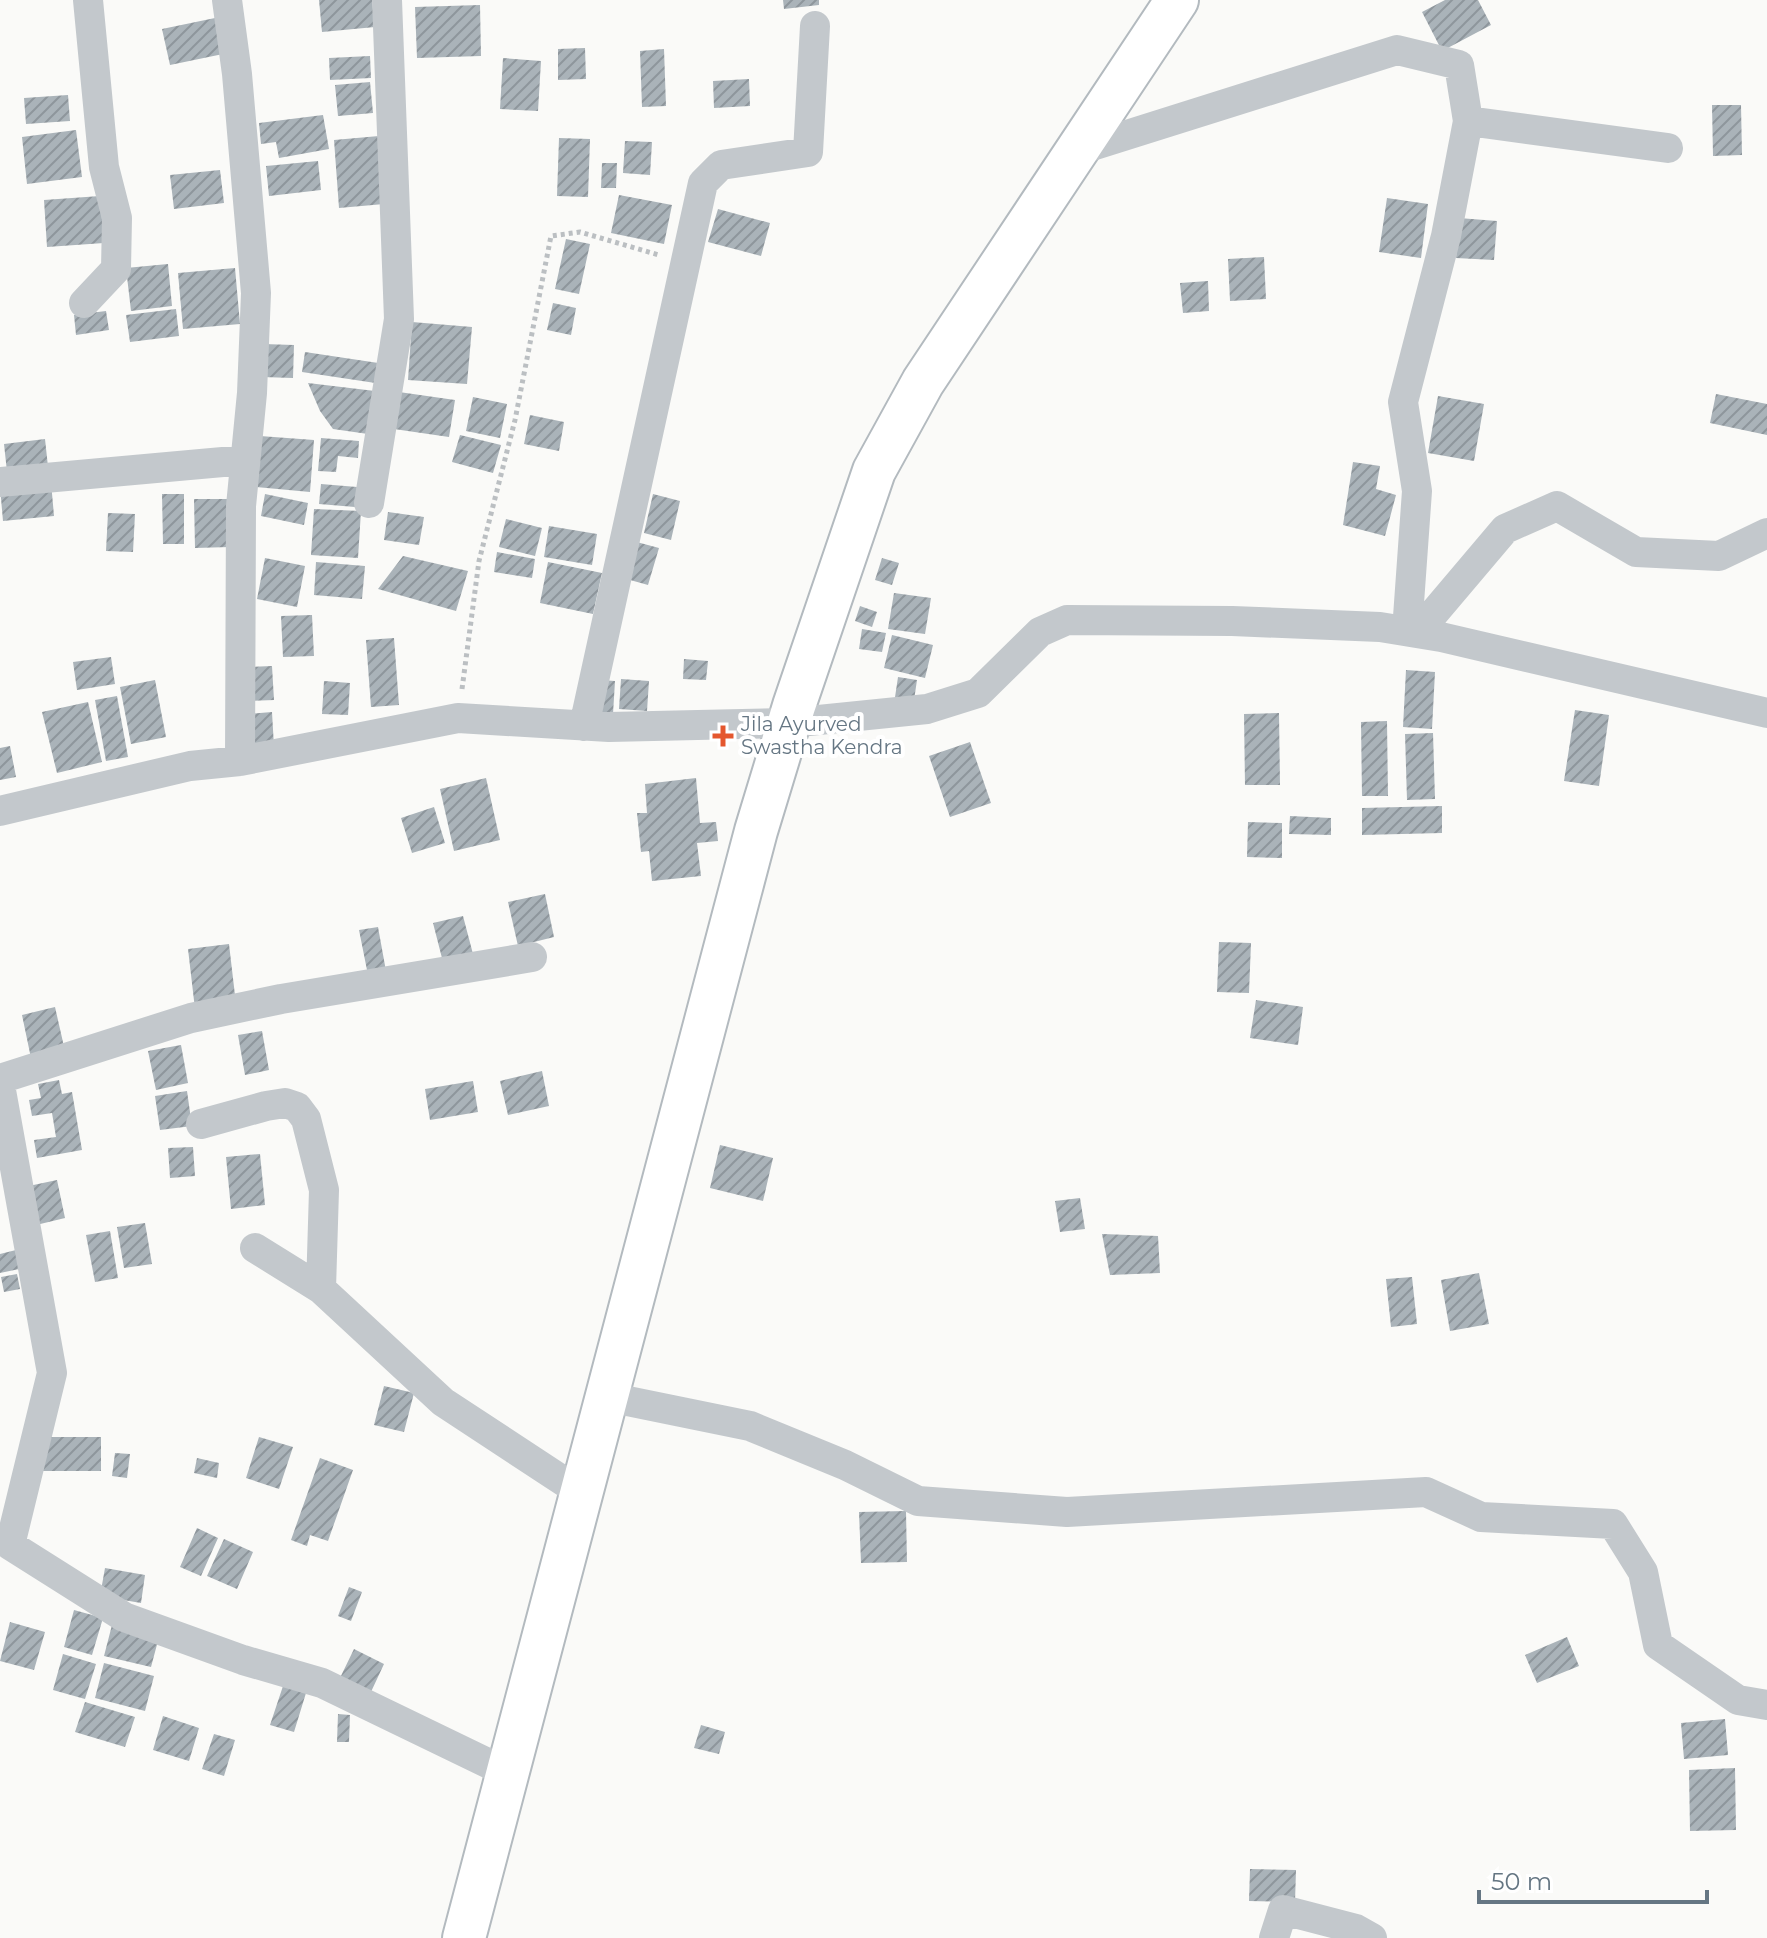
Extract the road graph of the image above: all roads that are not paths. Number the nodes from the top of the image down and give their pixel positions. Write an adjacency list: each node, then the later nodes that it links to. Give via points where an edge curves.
1 (88, 0): 9 (street, via 104,167 117,218 116,269)
2 (227, 0): 10 (street, via 256,293)
3 (387, 0): 12 (street, via 399,319)
4 (1177, 0): 8 (street)
5 (815, 26): 17 (street, via 808,152 721,165 703,183)
6 (1468, 121): 7 (street); 8 (street, via 1459,65 1397,50); 14 (street, via 1446,236 1403,402 1417,491)
7 (1668, 148)
8 (1076, 151): 16 (street, via 923,382 874,471)
9 (84, 303)
10 (245, 460): 11 (street); 18 (street)
11 (0, 482)
12 (369, 503)
13 (1767, 533): 14 (street, via 1719,556 1636,552 1557,506 1505,529)
14 (1412, 632): 15 (street); 16 (street, via 1232,621 1067,620 1040,632 978,693 927,709)
15 (1767, 713)
16 (789, 723): 17 (street); 26 (street)
17 (584, 726): 18 (street, via 458,718)
18 (240, 761): 19 (street, via 190,766)
19 (0, 811)
20 (532, 957): 21 (street, via 191,1018)
21 (0, 1079)
22 (0, 1085): 28 (street, via 52,1373)
23 (201, 1124): 25 (street, via 285,1103 297,1107 306,1119 324,1190)
24 (255, 1248): 25 (street)
25 (321, 1289): 27 (street, via 443,1402)
26 (608, 1397): 27 (street); 29 (street, via 750,1426 918,1501 1067,1512 1426,1492 1481,1517 1613,1524 1643,1572 1658,1645 1738,1700)
27 (583, 1494): 30 (street)
28 (5, 1550): 30 (street, via 124,1617 322,1683)
29 (1767, 1705)
30 (508, 1773): 31 (street)
31 (464, 1938)
32 (1274, 1938): 33 (street, via 1283,1910)
33 (1372, 1938)

